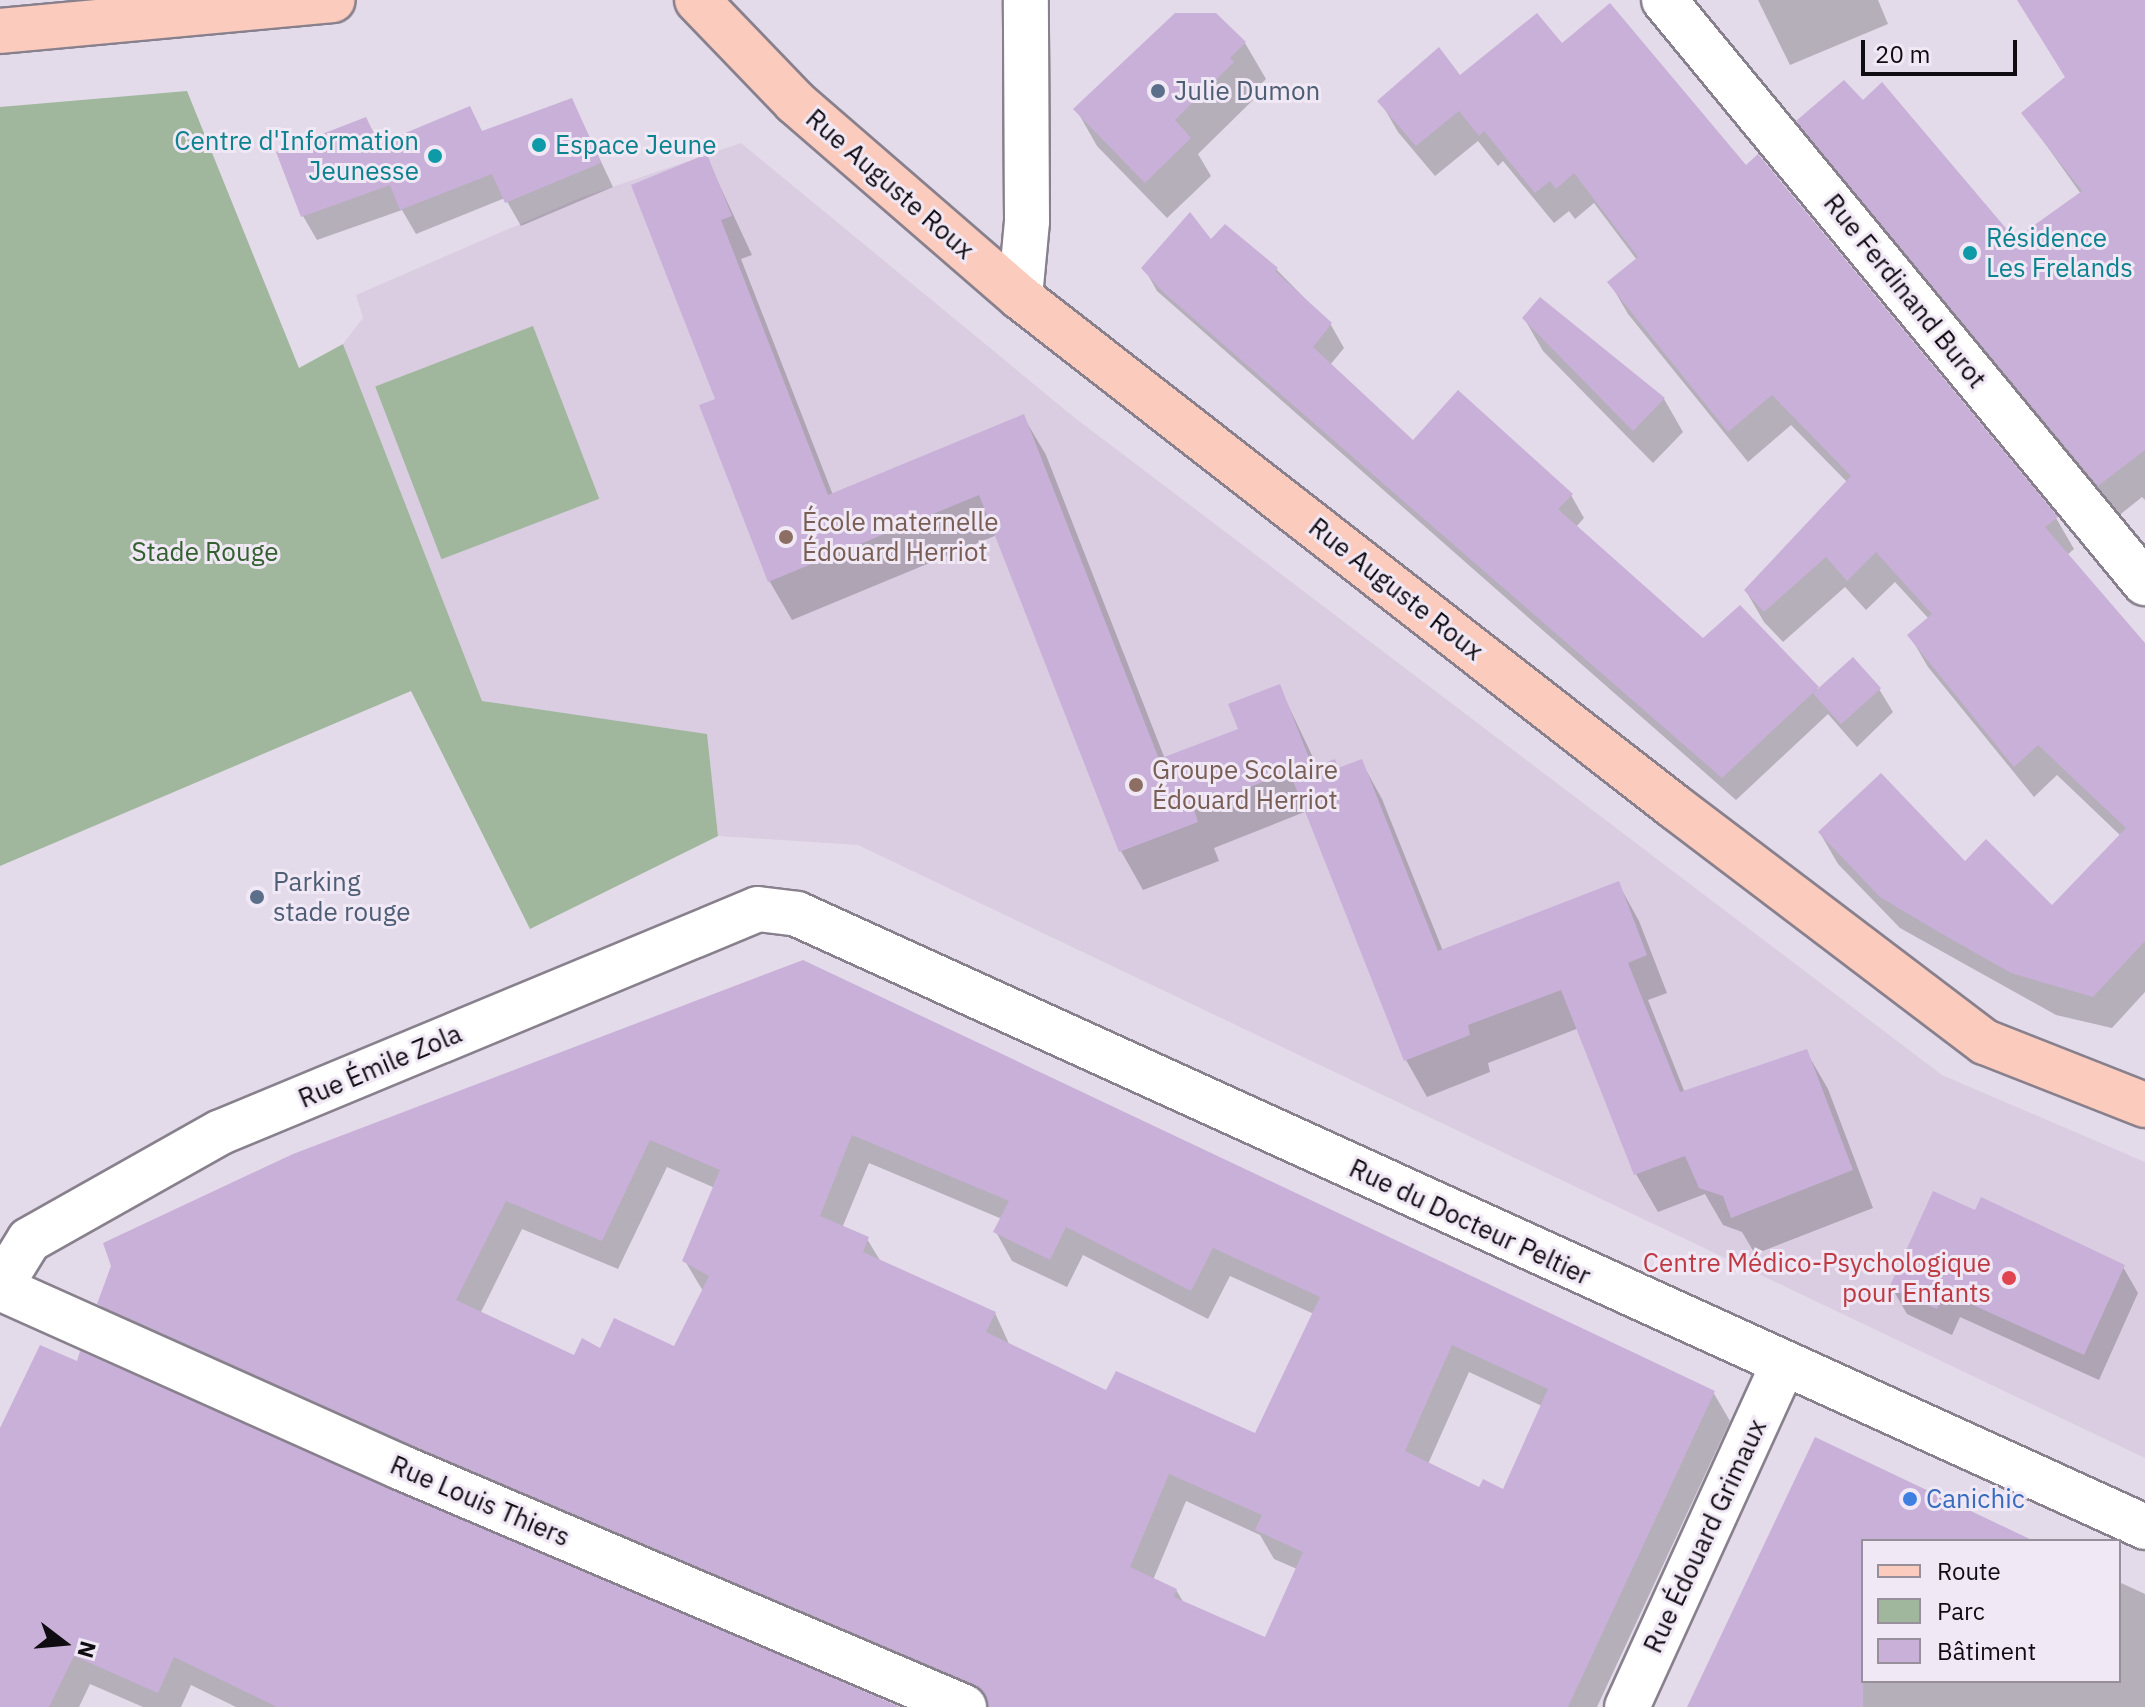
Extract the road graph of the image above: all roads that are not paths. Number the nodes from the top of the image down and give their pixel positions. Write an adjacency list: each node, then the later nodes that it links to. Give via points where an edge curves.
1 (333, 0): 5 (main road)
2 (1026, 0): 6 (street, via 1027,221)
3 (1664, 0): 7 (street, Rue Ferdinand Burot)
4 (701, 1): 6 (main road, Rue Auguste Roux, via 795,102)
5 (0, 31)
6 (1020, 297): 9 (main road, Rue Auguste Roux, via 1985,1042)
7 (2145, 583)
8 (797, 914): 10 (street, Rue Émile Zola, via 758,909 221,1132 29,1240); 11 (street, Rue du Docteur Peltier)
9 (2145, 1105)
10 (0, 1288): 13 (street, Rue Louis Thiers, via 400,1467)
11 (1783, 1365): 12 (street, Rue du Docteur Peltier); 14 (street, Rue Édouard Grimaux)
12 (2145, 1527)
13 (964, 1707)
14 (1627, 1707)

